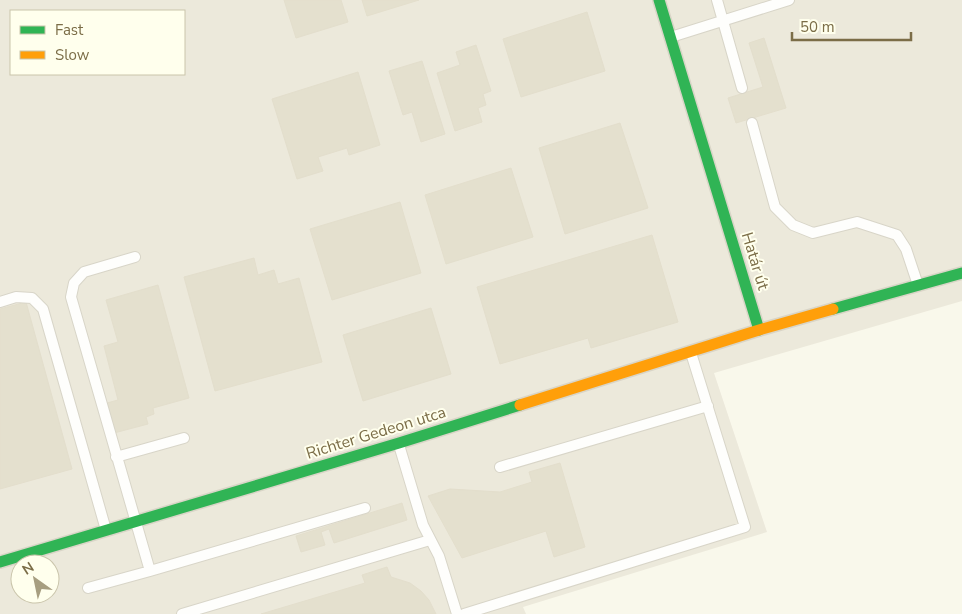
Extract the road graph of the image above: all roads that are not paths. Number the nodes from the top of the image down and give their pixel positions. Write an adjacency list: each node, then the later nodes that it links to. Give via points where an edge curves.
1 (659, 0): 5 (street, Határ út)
2 (717, 0): 4 (lane)
3 (789, 0): 4 (lane)
4 (723, 22): 5 (lane); 6 (lane)
5 (670, 37): 12 (street, Határ út)
6 (742, 88)
7 (752, 123): 10 (lane, via 775,207 793,225 813,233 857,222 897,235 906,249)
8 (135, 257): 17 (lane, via 84,272 74,283 71,297)
9 (962, 273): 10 (street)
10 (919, 286): 12 (street)
11 (0, 302): 21 (lane, via 16,297 32,298 43,309)
12 (759, 330): 13 (street, Richter Gedeon utca)
13 (691, 352): 14 (lane); 16 (street, Richter Gedeon utca)
14 (708, 406): 18 (lane); 28 (lane, via 745,527)
15 (184, 438): 17 (lane)
16 (399, 443): 20 (street, Richter Gedeon utca); 22 (lane, via 422,525)
17 (116, 457): 20 (lane)
18 (500, 467)
19 (365, 508): 24 (lane)
20 (135, 523): 21 (street, Richter Gedeon utca); 24 (lane)
21 (106, 531): 23 (street, Richter Gedeon utca)
22 (430, 540): 26 (lane); 27 (lane, via 439,556)
23 (0, 562)
24 (150, 571): 25 (lane)
25 (88, 588)
26 (182, 614)
27 (457, 614)
28 (464, 614)

